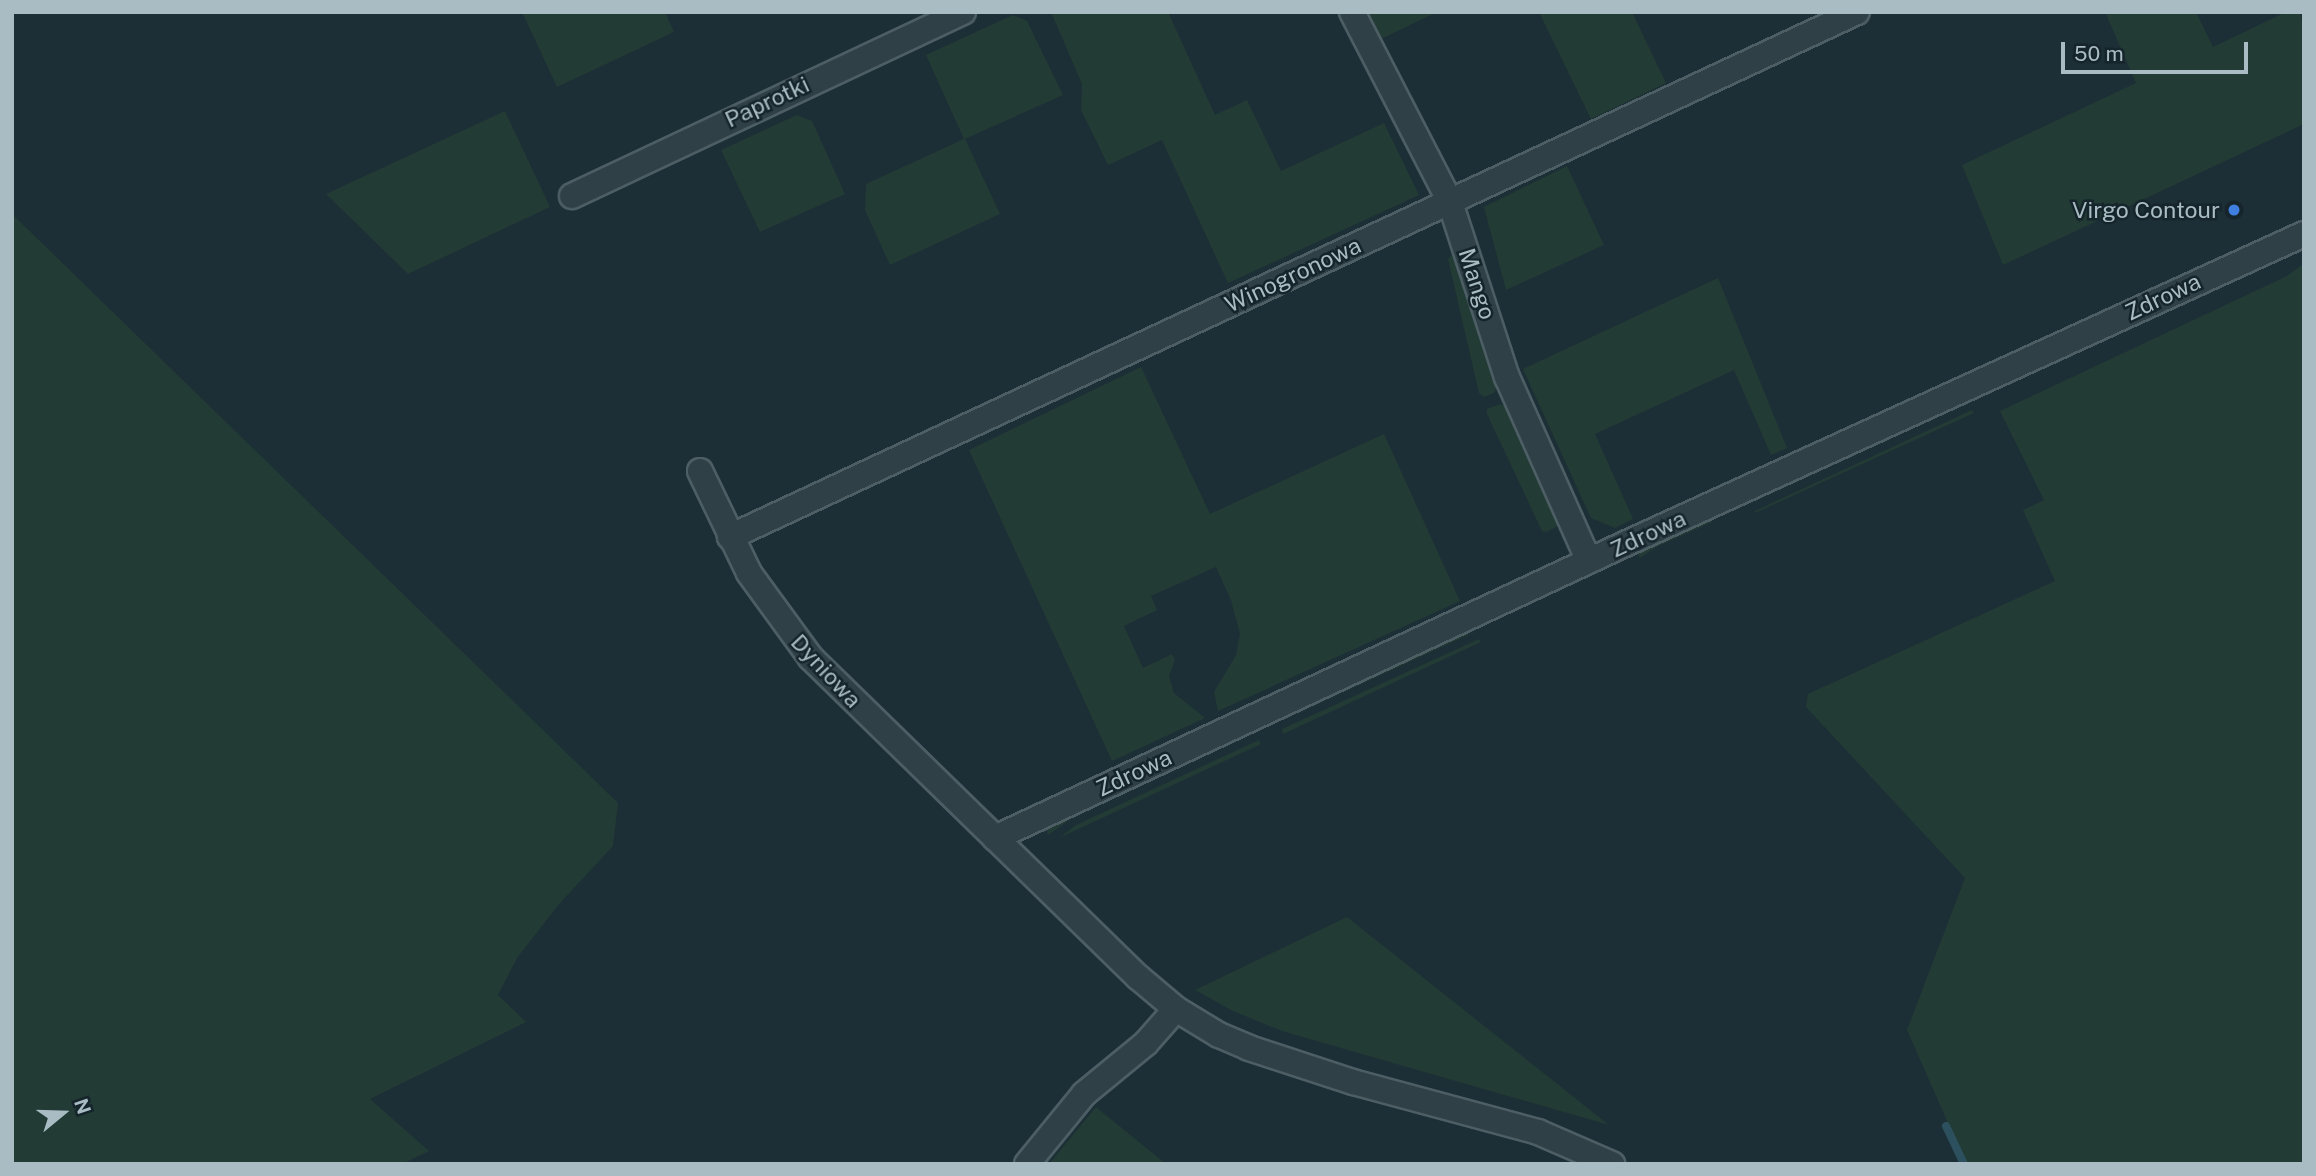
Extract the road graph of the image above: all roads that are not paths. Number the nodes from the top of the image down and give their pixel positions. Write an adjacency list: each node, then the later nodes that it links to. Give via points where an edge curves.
1 (963, 12): 4 (street, Paprotki)
2 (1352, 12): 5 (street, Mango)
3 (1857, 12): 5 (street, Winogronowa)
4 (572, 196)
5 (1450, 202): 8 (street, Winogronowa); 9 (street, Mango, via 1507,377)
6 (2304, 234): 9 (street, Zdrowa)
7 (699, 471): 8 (street, Dyniowa)
8 (730, 537): 10 (street, Dyniowa, via 749,573 811,658)
9 (1589, 561): 10 (street, Zdrowa)
10 (995, 838): 11 (street, Dyniowa)
11 (1176, 1009): 12 (street, via 1146,1043 1084,1094); 13 (street, Dyniowa, via 1250,1048 1353,1082 1538,1132)
12 (1027, 1164)
13 (1612, 1164)

